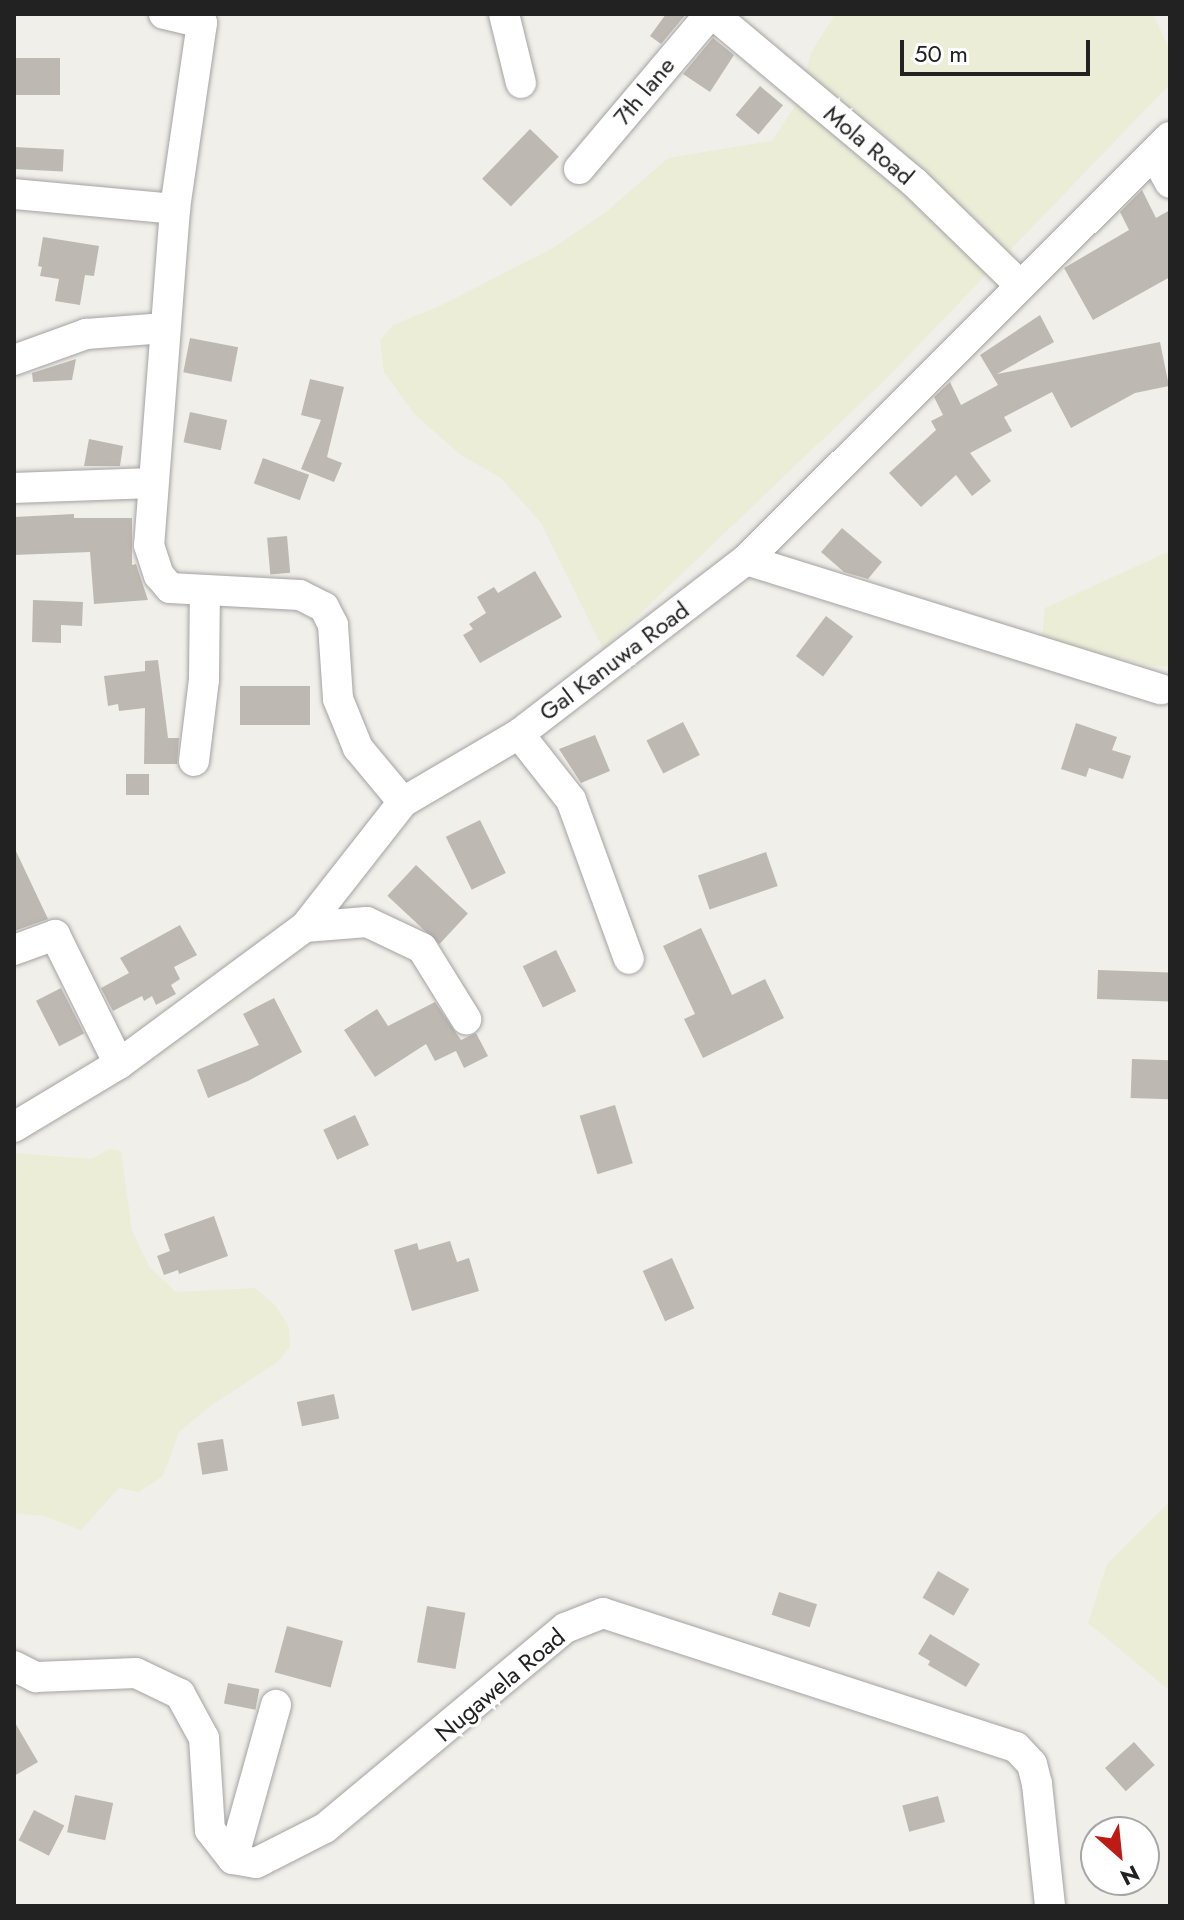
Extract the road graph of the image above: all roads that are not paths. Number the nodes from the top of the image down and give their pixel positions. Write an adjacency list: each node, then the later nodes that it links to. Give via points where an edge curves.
1 (164, 14): 4 (street)
2 (504, 14): 5 (street)
3 (711, 14): 7 (street, 7th lane); 11 (street, Mola Road, via 915,183)
4 (202, 18): 10 (street)
5 (521, 83)
6 (1162, 146): 8 (street); 11 (street, Gal Kanuwa Road)
7 (579, 169)
8 (1170, 183)
9 (14, 194): 10 (street)
10 (175, 209): 12 (street)
11 (1019, 284): 16 (street, Gal Kanuwa Road)
12 (165, 328): 13 (street, via 86,334); 14 (street)
13 (14, 360)
14 (152, 483): 15 (street); 17 (street, via 149,545 159,575 170,588)
15 (14, 488)
16 (746, 560): 18 (street); 19 (street, Gal Kanuwa Road)
17 (205, 590): 20 (street, via 204,680); 21 (street, via 300,595 324,607 333,625 338,699 348,724 358,748)
18 (1161, 689)
19 (519, 734): 21 (street, Gal Kanuwa Road); 24 (street, via 571,800)
20 (194, 761)
21 (403, 802): 22 (street, Gal Kanuwa Road)
22 (305, 927): 25 (street, via 367,922 422,948); 26 (street, Gal Kanuwa Road)
23 (14, 950): 26 (street, via 55,935)
24 (629, 959)
25 (466, 1019)
26 (119, 1064): 27 (street, Gal Kanuwa Road)
27 (14, 1127)
28 (14, 1666): 30 (street, via 36,1677 136,1673 180,1694 204,1738 210,1830)
29 (276, 1705): 30 (street)
30 (233, 1859): 31 (street, Nugawela Road, via 256,1863 325,1828 565,1628 603,1613 1016,1747 1032,1764 1037,1784)
31 (1050, 1906)

